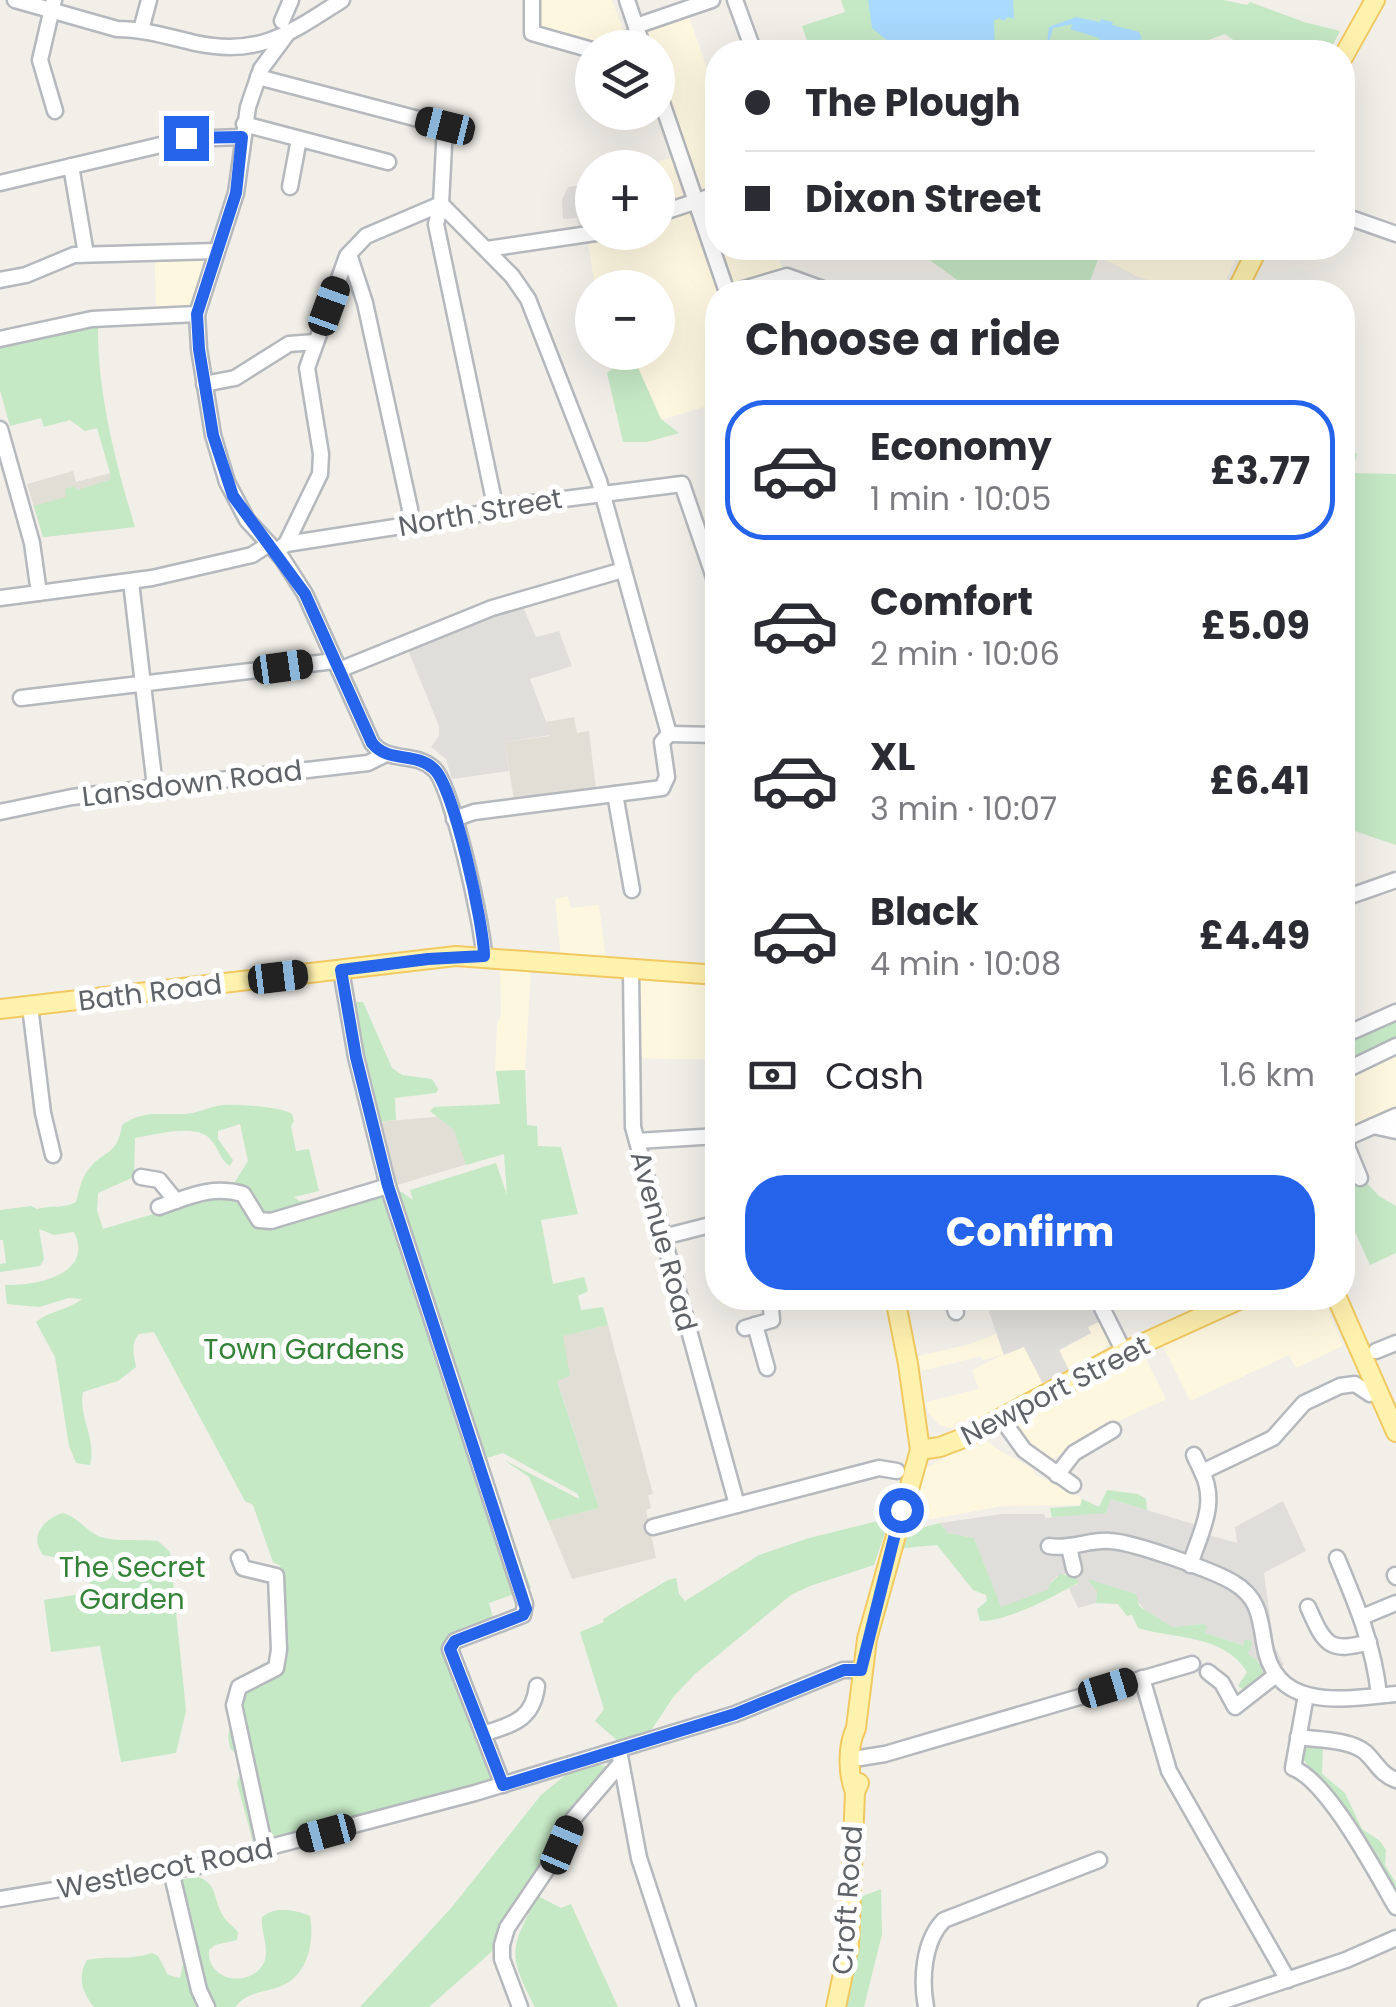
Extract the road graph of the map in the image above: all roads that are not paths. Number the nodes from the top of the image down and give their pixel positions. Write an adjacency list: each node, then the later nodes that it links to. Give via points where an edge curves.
1 (15, 0): 10 (street)
2 (149, 0): 12 (street)
3 (291, 0): 11 (street)
4 (342, 0): 11 (street)
5 (532, 0): 17 (street, via 532,33)
6 (628, 0): 13 (street)
7 (712, 0): 14 (street)
8 (736, 0): 15 (street)
9 (1375, 0): 16 (main road)
10 (53, 5): 12 (street, via 106,26); 20 (street, via 40,60)
11 (284, 28): 18 (street); 19 (street)
12 (141, 30): 18 (street, via 220,48)
13 (638, 30)
14 (652, 30)
15 (750, 40)
16 (1353, 40)
17 (575, 45)
18 (252, 47): 19 (street)
19 (260, 73): 21 (street); 30 (street, via 445,126)
20 (55, 111)
21 (243, 130): 23 (street); 25 (street); 37 (street, via 236,193)
22 (671, 130): 29 (street)
23 (299, 138): 24 (street); 27 (street)
24 (380, 165)
25 (71, 166): 26 (street); 38 (street)
26 (0, 183)
27 (290, 187)
28 (705, 199): 29 (street)
29 (695, 202): 31 (street); 33 (street)
30 (441, 204): 36 (street); 39 (street, via 370,234); 49 (street, via 437,229)
31 (675, 208)
32 (1355, 220): 34 (street)
33 (705, 228)
34 (1396, 234)
35 (575, 236): 36 (street)
36 (486, 249): 48 (street, via 528,299)
37 (216, 251): 38 (street); 43 (street)
38 (86, 254): 40 (street)
39 (348, 254): 45 (street); 50 (street, via 365,303 410,509)
40 (0, 280)
41 (773, 280): 42 (street)
42 (798, 280)
43 (197, 314): 44 (street, via 92,318); 46 (street)
44 (0, 338)
45 (314, 342): 46 (street, via 289,344 235,378); 52 (street, via 306,374 320,474)
46 (204, 384): 52 (street, via 226,482 248,520)
47 (0, 429): 55 (street)
48 (602, 494): 49 (street, North Street); 51 (street, North Street, via 685,487); 53 (street)
49 (491, 512): 50 (street, North Street)
50 (408, 526): 52 (street, North Street)
51 (705, 545)
52 (277, 546): 54 (street, North Street); 57 (street)
53 (623, 570): 57 (street, via 492,608); 60 (street)
54 (131, 582): 55 (street, North Street); 58 (street)
55 (39, 593): 56 (street, North Street)
56 (0, 598)
57 (337, 665): 58 (street); 62 (street, via 367,735)
58 (144, 684): 59 (street); 63 (street)
59 (21, 698)
60 (670, 734): 61 (street); 64 (street, via 662,742 665,786)
61 (705, 735)
62 (384, 755): 63 (street, Lansdown Road, via 368,763); 66 (street, via 434,768)
63 (155, 787): 65 (street, Lansdown Road)
64 (615, 794): 66 (street); 68 (street)
65 (0, 812)
66 (454, 819): 70 (street, via 481,918)
67 (1396, 880): 69 (street)
68 (632, 890)
69 (1355, 894)
70 (484, 956): 71 (main road, Bath Road); 72 (main road, Bath Road)
71 (341, 970): 74 (main road, Bath Road); 90 (street)
72 (631, 971): 73 (main road, Bath Road); 85 (street, Avenue Road)
73 (705, 974)
74 (30, 1006): 75 (main road, Bath Road); 86 (street)
75 (0, 1009)
76 (1396, 1012): 77 (street)
77 (1355, 1030)
78 (1396, 1046): 79 (street)
79 (1355, 1066)
80 (1396, 1116): 81 (street)
81 (1374, 1126): 82 (street); 83 (street)
82 (1396, 1131)
83 (1355, 1134)
84 (705, 1137): 85 (street)
85 (637, 1141): 94 (street, Avenue Road)
86 (54, 1155)
87 (1355, 1164): 89 (street)
88 (141, 1176): 91 (street, via 160,1180)
89 (1360, 1178)
90 (388, 1186): 91 (street, via 265,1222 234,1192 214,1190); 140 (street, via 526,1609 450,1649)
91 (176, 1201): 92 (street)
92 (159, 1207)
93 (705, 1226): 94 (street)
94 (663, 1236): 116 (street, Avenue Road)
95 (771, 1310): 104 (street, via 772,1320 750,1327)
96 (897, 1310): 110 (main road)
97 (1103, 1310): 103 (street)
98 (1217, 1310): 103 (main road, Newport Street)
99 (1342, 1310): 100 (main road)
100 (1352, 1338): 105 (main road); 106 (main road)
101 (1396, 1342): 102 (street)
102 (1376, 1351)
103 (1124, 1352): 107 (main road, Newport Street)
104 (767, 1368)
105 (1370, 1394): 106 (main road); 113 (street, via 1350,1384 1298,1407 1273,1438)
106 (1384, 1408): 109 (main road)
107 (1001, 1418): 110 (main road, Newport Street); 114 (street, via 1020,1447)
108 (1113, 1430): 114 (street, via 1074,1453)
109 (1396, 1432)
110 (920, 1450): 131 (main road, Croft Road)
111 (1194, 1455): 113 (street)
112 (897, 1471): 116 (street, via 879,1468)
113 (1202, 1472): 122 (street, via 1210,1502)
114 (1058, 1475): 115 (street)
115 (1074, 1485)
116 (737, 1505): 117 (street)
117 (653, 1527)
118 (1049, 1546): 119 (street)
119 (1069, 1547): 122 (street, via 1113,1541); 123 (street)
120 (239, 1558): 147 (street, via 243,1568 276,1576 276,1668 240,1687 234,1705)
121 (1336, 1558): 124 (street)
122 (1190, 1565): 133 (street, via 1232,1581 1254,1601)
123 (1074, 1569)
124 (1348, 1584): 125 (street); 128 (street)
125 (1330, 1591)
126 (1396, 1603): 128 (street)
127 (1315, 1614): 129 (street, via 1323,1639 1333,1646)
128 (1362, 1617): 129 (street)
129 (1369, 1642): 137 (street)
130 (1192, 1664): 134 (street)
131 (861, 1670): 139 (main road, Croft Road); 142 (street, Westlecot Road, via 844,1670)
132 (1208, 1672): 133 (street, via 1234,1707)
133 (1276, 1676): 138 (street)
134 (1142, 1678): 143 (street); 153 (street, via 1169,1771)
135 (536, 1686): 140 (street, via 528,1714)
136 (1396, 1694): 137 (street)
137 (1380, 1695): 138 (street)
138 (1306, 1696): 141 (street)
139 (856, 1728): 143 (main road, Croft Road); 146 (main road, Croft Road)
140 (483, 1734): 145 (street)
141 (1298, 1737): 144 (street, via 1355,1747); 151 (street, via 1293,1768 1326,1794)
142 (620, 1757): 145 (street, Westlecot Road); 155 (street, via 572,1819 556,1857 508,1928 502,1959); 156 (street, via 639,1858)
143 (860, 1758): 146 (main road, Croft Road)
144 (1396, 1780)
145 (503, 1785): 147 (street, Westlecot Road)
146 (854, 1792): 157 (main road, Croft Road, via 851,1923)
147 (265, 1849): 149 (street, Westlecot Road)
148 (1100, 1860): 158 (street, via 940,1924 925,1970)
149 (171, 1871): 150 (street, Westlecot Road); 154 (street)
150 (0, 1899)
151 (1396, 1907)
152 (1396, 1938): 153 (street)
153 (1288, 1980): 159 (street)
154 (207, 2007)
155 (520, 2007)
156 (688, 2007)
157 (836, 2007)
158 (926, 2007)
159 (1207, 2007)

